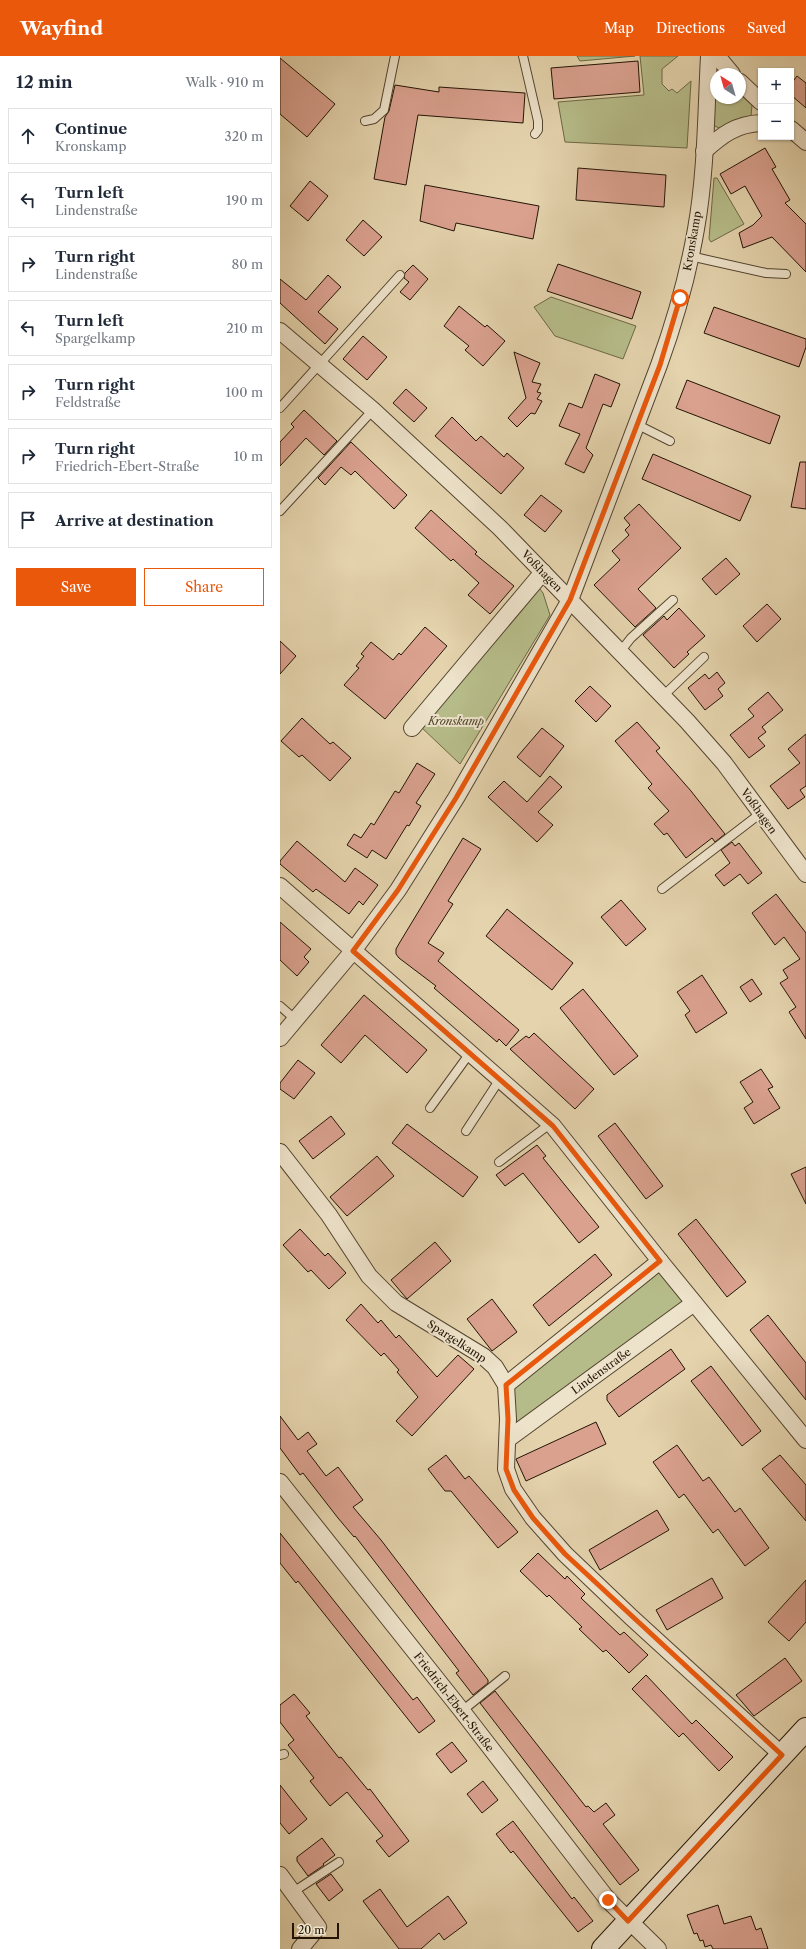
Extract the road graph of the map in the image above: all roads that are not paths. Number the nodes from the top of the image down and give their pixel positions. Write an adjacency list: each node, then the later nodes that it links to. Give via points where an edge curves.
1 (395, 56): 8 (lane, via 384,110 374,119)
2 (523, 56): 11 (lane, via 538,121 538,130)
3 (709, 56): 13 (street, Kronskamp)
4 (717, 56): 5 (street)
5 (727, 68)
6 (746, 88): 7 (street)
7 (758, 99)
8 (365, 121)
9 (758, 123): 13 (street, via 746,124 723,135)
10 (794, 132): 12 (street)
11 (535, 134)
12 (806, 142)
13 (704, 151): 14 (street, Kronskamp, via 696,229)
14 (690, 256): 15 (lane, via 766,273); 21 (street, Kronskamp, via 672,330)
15 (786, 274)
16 (400, 275): 18 (lane)
17 (280, 331): 18 (street, Voßhagen)
18 (319, 364): 19 (lane); 20 (street, Voßhagen)
19 (280, 408)
20 (373, 410): 23 (lane); 24 (street, Voßhagen, via 500,528)
21 (636, 424): 22 (lane); 25 (street, Kronskamp)
22 (670, 441)
23 (280, 511)
24 (543, 572): 25 (street, Voßhagen); 30 (street)
25 (570, 600): 27 (street, Voßhagen); 35 (street, Kronskamp, via 456,798 398,890)
26 (673, 600): 27 (lane, via 631,638)
27 (620, 652): 29 (street, Voßhagen)
28 (704, 657): 29 (lane)
29 (663, 696): 31 (street, Voßhagen, via 724,763)
30 (412, 728)
31 (761, 813): 32 (street, Voßhagen); 34 (lane)
32 (806, 874)
33 (280, 886): 35 (street)
34 (662, 889)
35 (353, 951): 37 (street, Kronskamp); 39 (street)
36 (280, 1006): 37 (lane)
37 (296, 1020): 38 (street, Kronskamp)
38 (280, 1038)
39 (470, 1053): 40 (street); 41 (lane)
40 (500, 1079): 42 (street); 43 (lane)
41 (430, 1108)
42 (550, 1124): 45 (lane); 46 (street)
43 (466, 1131)
44 (280, 1152): 48 (street, Spargelkamp, via 329,1215 370,1276 396,1303 483,1356 495,1367)
45 (499, 1162)
46 (660, 1261): 47 (street); 48 (street)
47 (694, 1304): 49 (street, Lindenstraße); 50 (street)
48 (506, 1385): 49 (street, Spargelkamp)
49 (508, 1439): 55 (street, Spargelkamp, via 506,1469 514,1490 533,1518 565,1554)
50 (806, 1440)
51 (280, 1482): 53 (street, Friedrich-Ebert-Straße)
52 (505, 1676): 53 (lane)
53 (462, 1711): 59 (street, Friedrich-Ebert-Straße, via 608,1900)
54 (806, 1729): 55 (street)
55 (782, 1755): 59 (street)
56 (339, 1862): 58 (lane)
57 (280, 1875): 58 (street)
58 (293, 1892): 60 (street, via 318,1927)
59 (628, 1921): 61 (street); 62 (street, Friedrich-Ebert-Straße)
60 (300, 1949)
61 (603, 1949)
62 (658, 1949)

